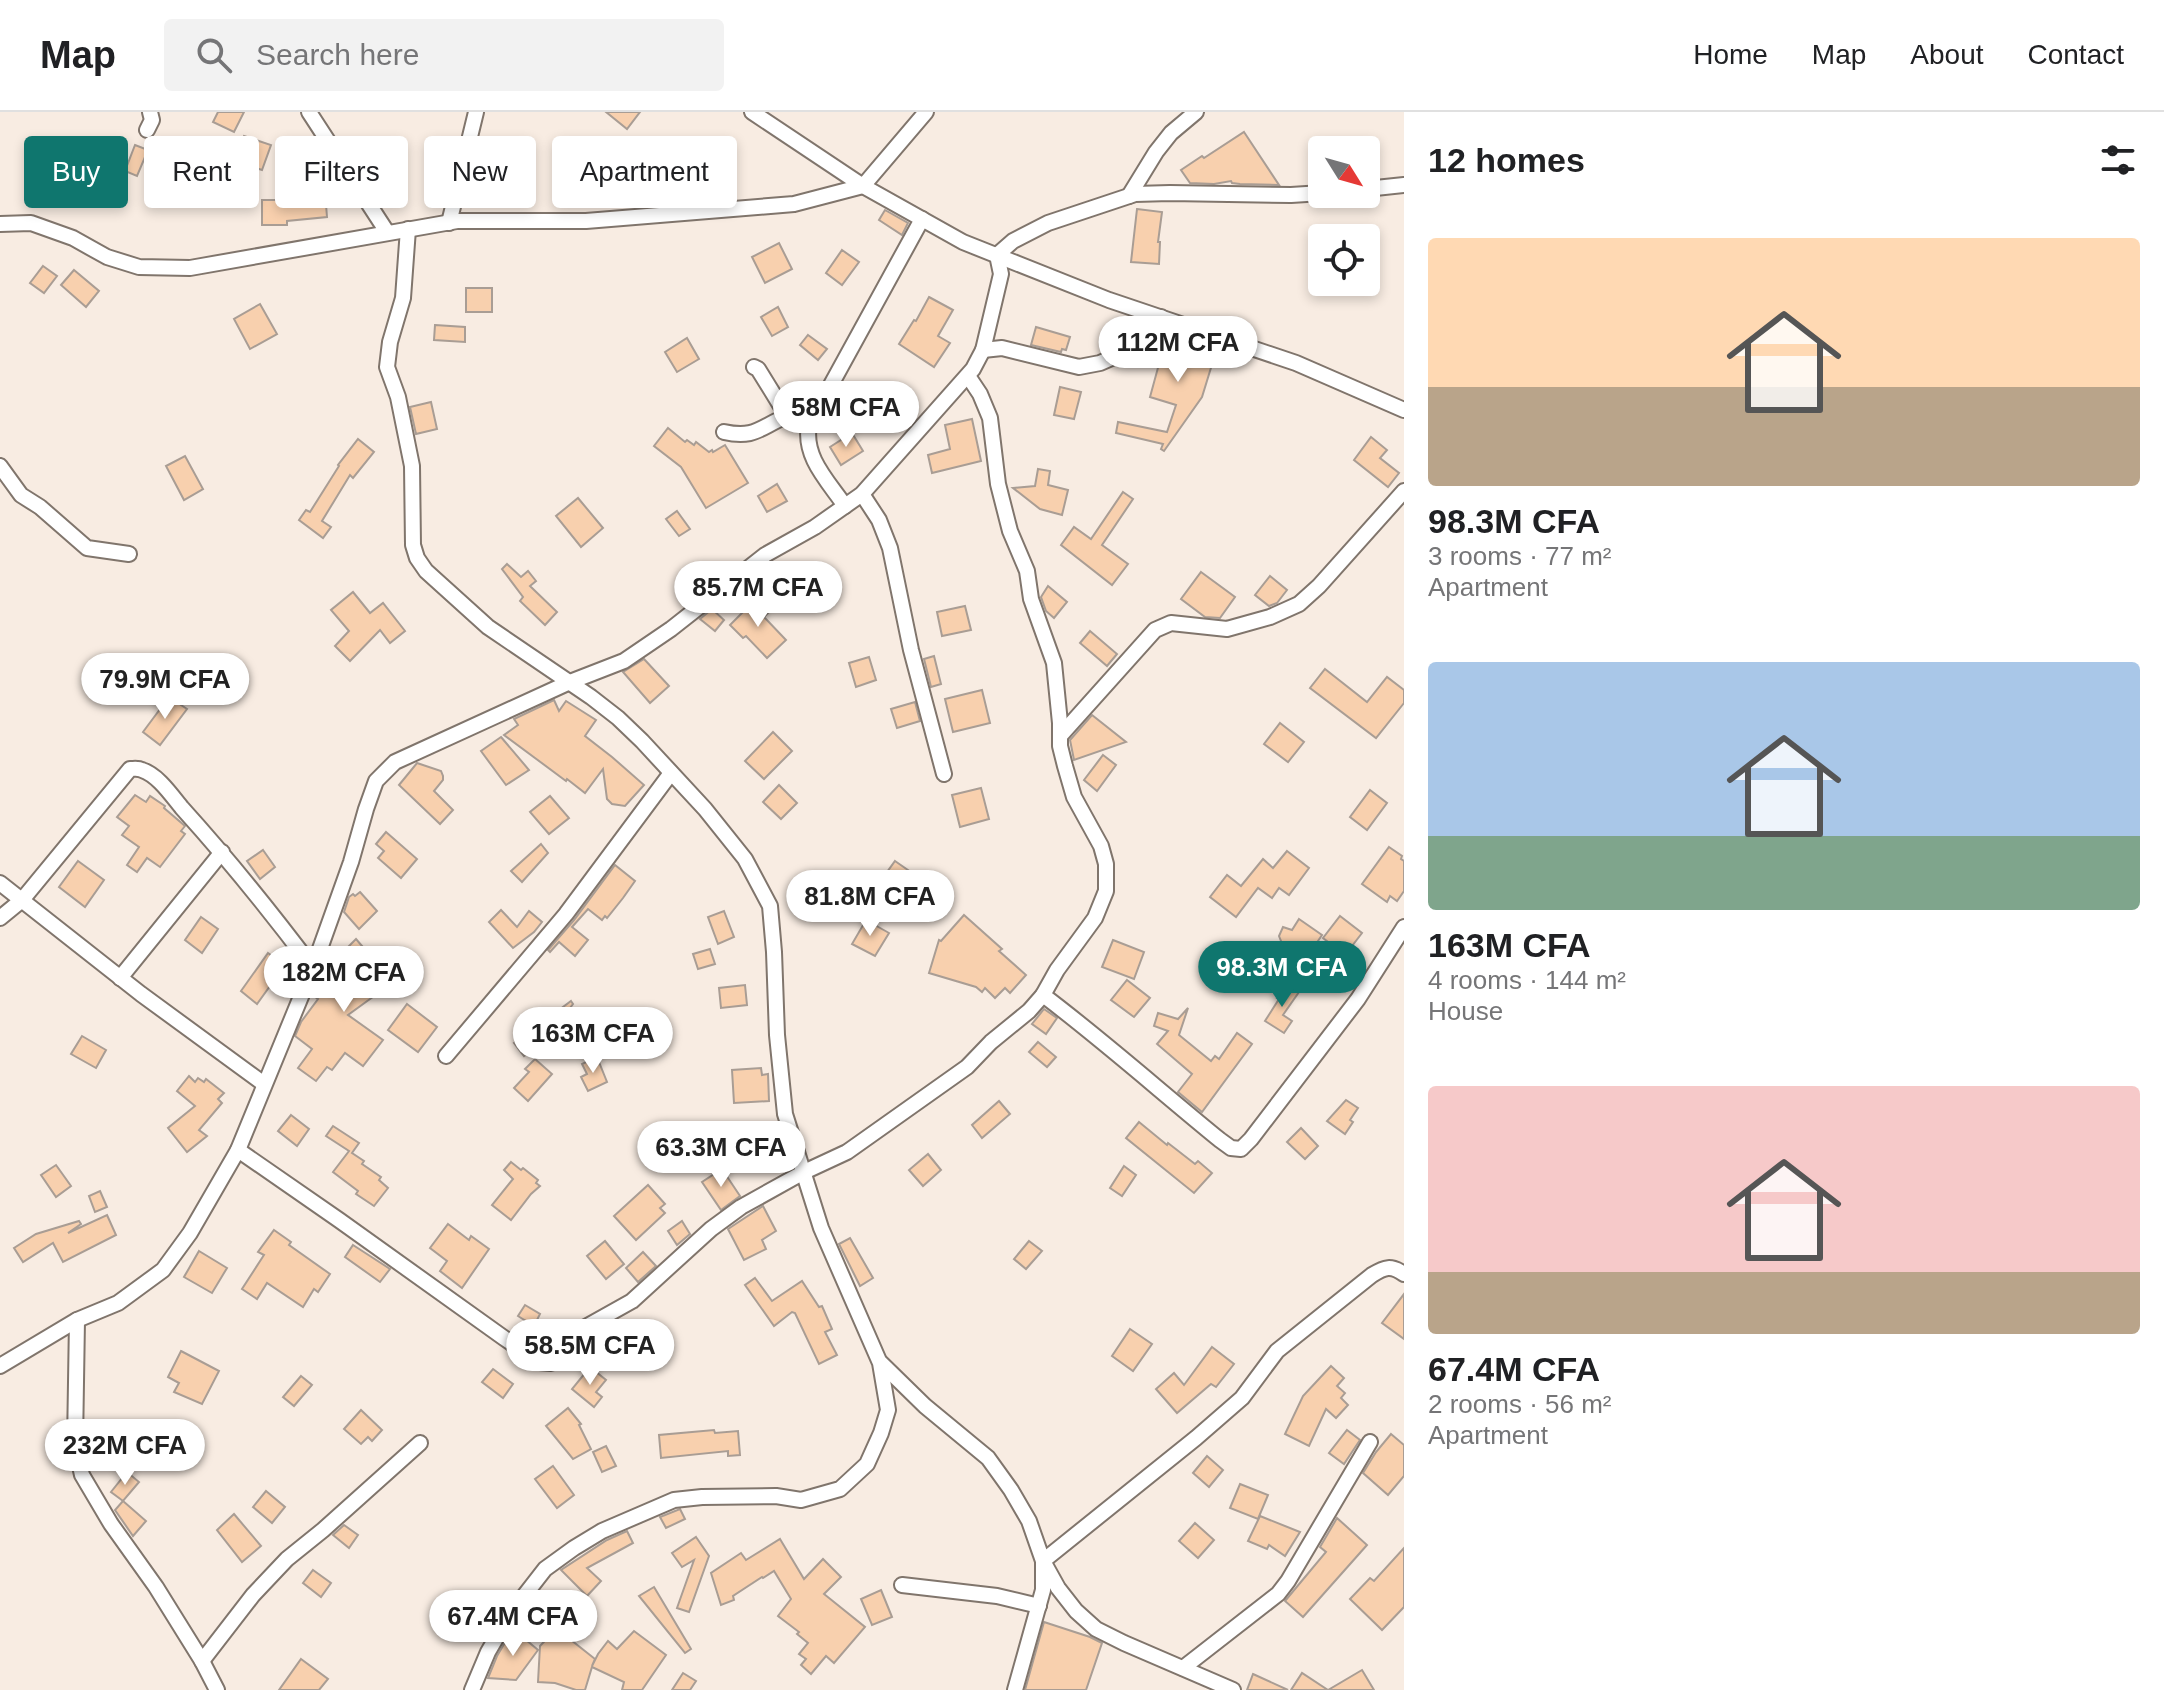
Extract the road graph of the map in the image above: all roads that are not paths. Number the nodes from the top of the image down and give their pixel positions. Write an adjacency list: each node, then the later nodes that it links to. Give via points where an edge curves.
1 (150, 112): 7 (street)
2 (309, 112): 17 (street)
3 (476, 112): 14 (street)
4 (752, 112): 9 (street)
5 (926, 112): 9 (street)
6 (1196, 112): 12 (street, via 1171,133)
7 (147, 130)
8 (1404, 185): 10 (street)
9 (863, 186): 13 (street); 14 (street, via 794,204 712,212)
10 (1380, 188)
11 (1308, 194): 12 (street)
12 (1129, 196): 18 (street, via 1048,223)
13 (922, 219): 18 (street); 25 (street)
14 (449, 223): 16 (street)
15 (0, 224): 17 (street, via 31,223 139,267 177,268)
16 (408, 229): 17 (street); 32 (street, via 403,298 387,367 412,466 417,558 488,627)
17 (387, 232)
18 (997, 255): 19 (street); 20 (street, via 1001,274)
19 (1161, 317): 20 (street, via 1125,352 1079,367 1002,348); 23 (street, via 1296,363)
20 (983, 350): 22 (street)
21 (754, 367): 24 (street)
22 (968, 376): 29 (street); 33 (street, via 990,418 1010,531 1054,663)
23 (1404, 410)
24 (787, 416): 25 (street); 26 (street, via 753,434)
25 (810, 423): 30 (street, via 810,454)
26 (724, 432)
27 (0, 466): 31 (street, via 21,495 87,548)
28 (1404, 491): 33 (street, via 1299,604 1227,629 1171,623 1155,630)
29 (862, 494): 30 (street); 35 (street, via 890,548)
30 (845, 506): 32 (street, via 765,555 624,661)
31 (129, 554)
32 (570, 682): 34 (street, via 618,718); 41 (street, via 395,762 376,781)
33 (1060, 736): 43 (street, via 1074,797 1101,846 1106,891 1095,918)
34 (671, 773): 44 (street, via 566,914); 47 (street, via 745,859 770,906 780,1082)
35 (944, 774)
36 (222, 852): 38 (street, via 151,775 130,769); 41 (street); 42 (street)
37 (0, 883): 38 (street)
38 (22, 900): 39 (street); 42 (street)
39 (0, 918)
40 (1404, 927): 43 (street, via 1358,999 1241,1149 1220,1140)
41 (313, 968): 45 (street)
42 (120, 978): 45 (street)
43 (1043, 995): 47 (street, via 967,1067 847,1152)
44 (446, 1056)
45 (264, 1084): 46 (street)
46 (238, 1150): 47 (street, via 539,1362 551,1363 582,1329 632,1301 711,1229); 49 (street, via 163,1270 118,1303)
47 (804, 1172): 50 (street, via 821,1228)
48 (1404, 1274): 54 (street, via 1384,1268 1277,1351 1242,1398)
49 (77, 1320): 51 (street); 57 (street, via 75,1444 82,1475)
50 (880, 1363): 54 (street, via 988,1458 1029,1521); 60 (street, via 888,1410 885,1422 867,1464 840,1489 801,1500 674,1500 602,1531 545,1569 510,1614)
51 (0, 1366)
52 (1370, 1442): 58 (street, via 1278,1594)
53 (420, 1443): 57 (street, via 287,1559)
54 (1043, 1561): 56 (street); 58 (street, via 1058,1588 1096,1629)
55 (902, 1585): 56 (street)
56 (1039, 1606): 61 (street)
57 (202, 1661): 59 (street)
58 (1183, 1668): 62 (street)
59 (217, 1690)
60 (472, 1690)
61 (1015, 1690)
62 (1233, 1690)

